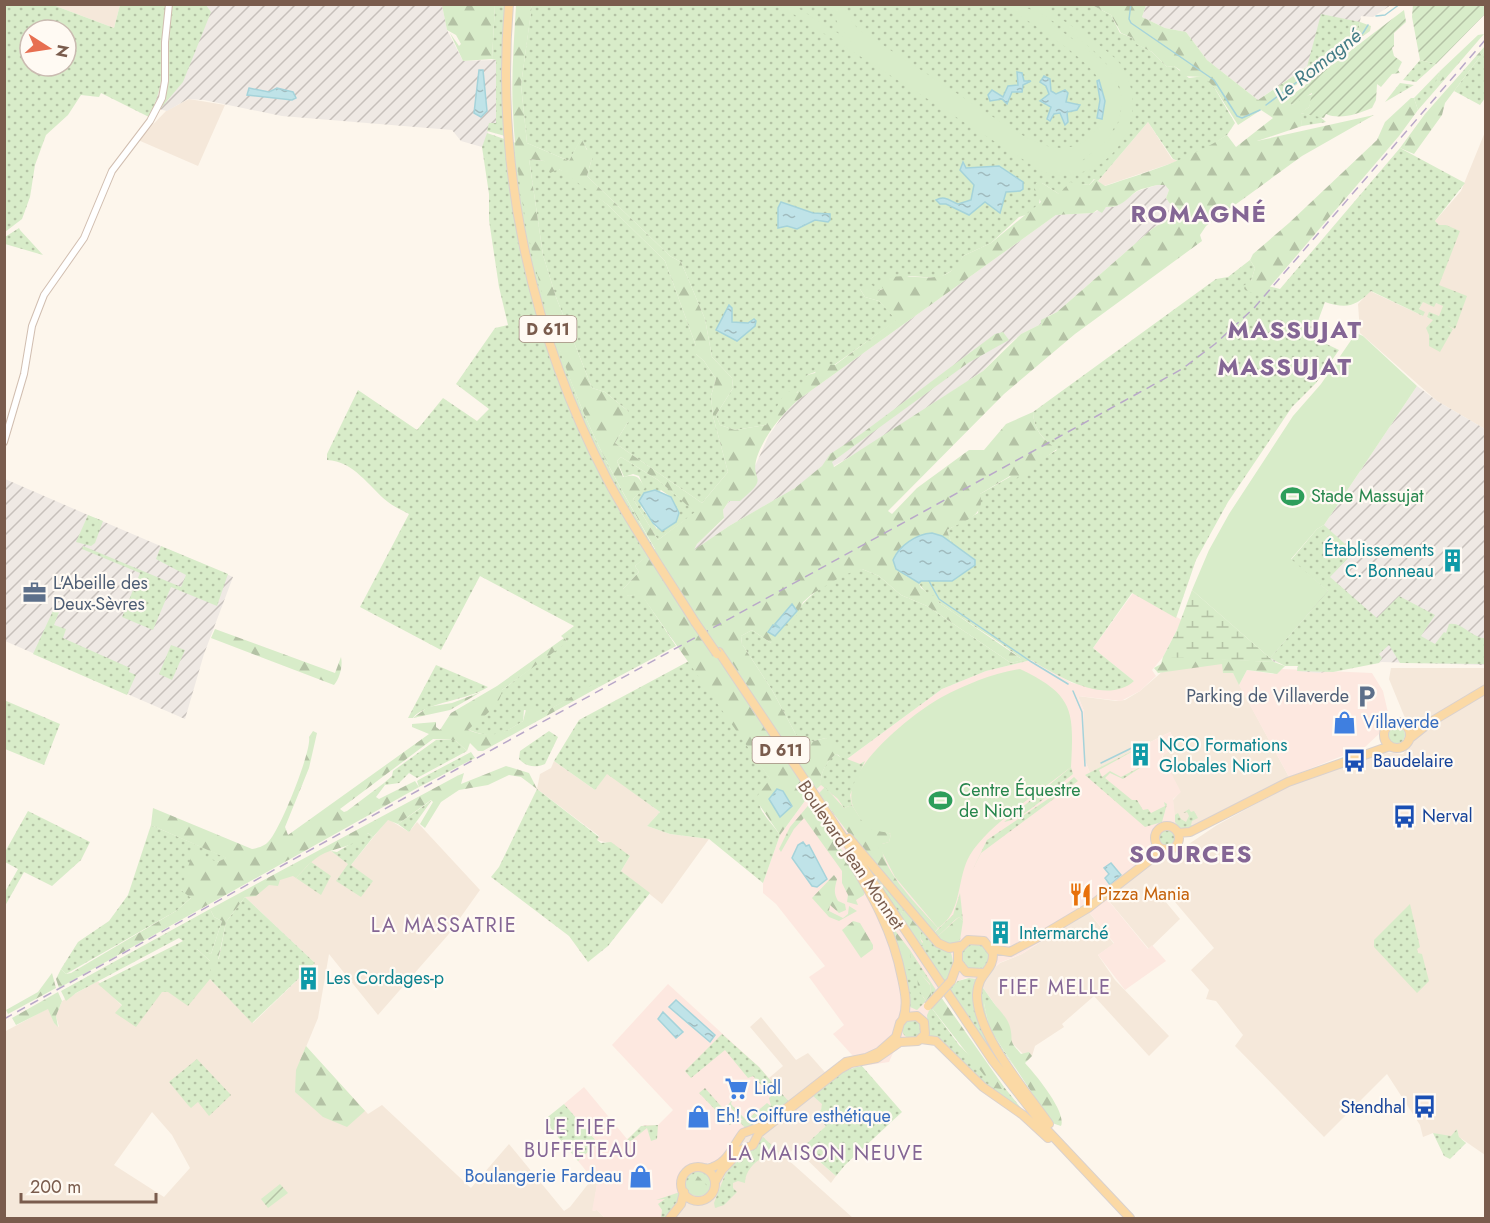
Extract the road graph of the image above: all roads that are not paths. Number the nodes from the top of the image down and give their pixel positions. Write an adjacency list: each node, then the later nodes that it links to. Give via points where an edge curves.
1 (169, 4): 3 (street, via 162,98 150,121 112,171 84,238 44,295 32,326 24,374)
2 (510, 4): 4 (main road, D 611, bridge, via 513,157 524,229 545,318 566,382 600,458 636,525)
3 (4, 442)
4 (718, 653): 12 (main road, Boulevard Jean Monnet / D 611); 15 (main road, Boulevard Jean Monnet / D 611)
5 (1485, 689): 6 (main road)
6 (1429, 723): 7 (main road); 9 (main road)
7 (1406, 726): 8 (main road, via 1390,724); 9 (main road)
8 (1384, 736): 10 (main road); 11 (main road)
9 (1409, 739): 10 (main road, via 1401,747)
10 (1390, 746): 11 (main road)
11 (1373, 750): 13 (main road, via 1288,782)
12 (820, 803): 17 (main road, via 938,943 949,948); 24 (main road, Boulevard Jean Monnet / D 611)
13 (1178, 838): 14 (main road, via 1172,849); 14 (main road, via 1170,826 1161,828 1156,834)
14 (1161, 846): 16 (main road, via 1116,886)
15 (845, 847): 24 (main road, Boulevard Jean Monnet / D 611); 27 (main road, via 892,936 906,998)
16 (1046, 933): 18 (main road, via 1010,952); 20 (main road, via 1019,953)
17 (960, 946): 18 (main road, via 976,938); 19 (main road)
18 (992, 949): 20 (main road)
19 (958, 962): 22 (main road); 23 (main road)
20 (992, 964): 21 (main road)
21 (983, 973): 22 (main road); 34 (main road, via 977,999 985,1029)
22 (970, 974): 23 (main road)
23 (951, 981): 25 (main road, bridge)
24 (945, 995): 33 (main road, D 611, via 1012,1092); 34 (main road, D 611, via 1014,1090)
25 (928, 1006): 26 (main road); 28 (main road)
26 (914, 1015): 27 (main road); 28 (main road)
27 (903, 1019): 29 (main road)
28 (924, 1022): 30 (main road, via 926,1031)
29 (899, 1030): 31 (main road); 32 (main road)
30 (921, 1039): 31 (main road); 33 (main road, via 936,1041 983,1087 1023,1115)
31 (907, 1041): 32 (main road)
32 (885, 1051): 35 (main road, via 846,1062 765,1125 743,1133 725,1160); 36 (main road, via 873,1060 840,1069 759,1133 753,1145 741,1150)
33 (1066, 1155): 40 (main road, D 611)
34 (1079, 1165): 40 (main road, D 611)
35 (706, 1169): 36 (main road); 37 (main road, via 695,1167 687,1171 682,1181)
36 (715, 1182): 38 (main road, via 710,1196)
37 (684, 1192): 38 (main road); 39 (main road)
38 (693, 1200): 39 (main road)
39 (673, 1215)
40 (1128, 1218)

